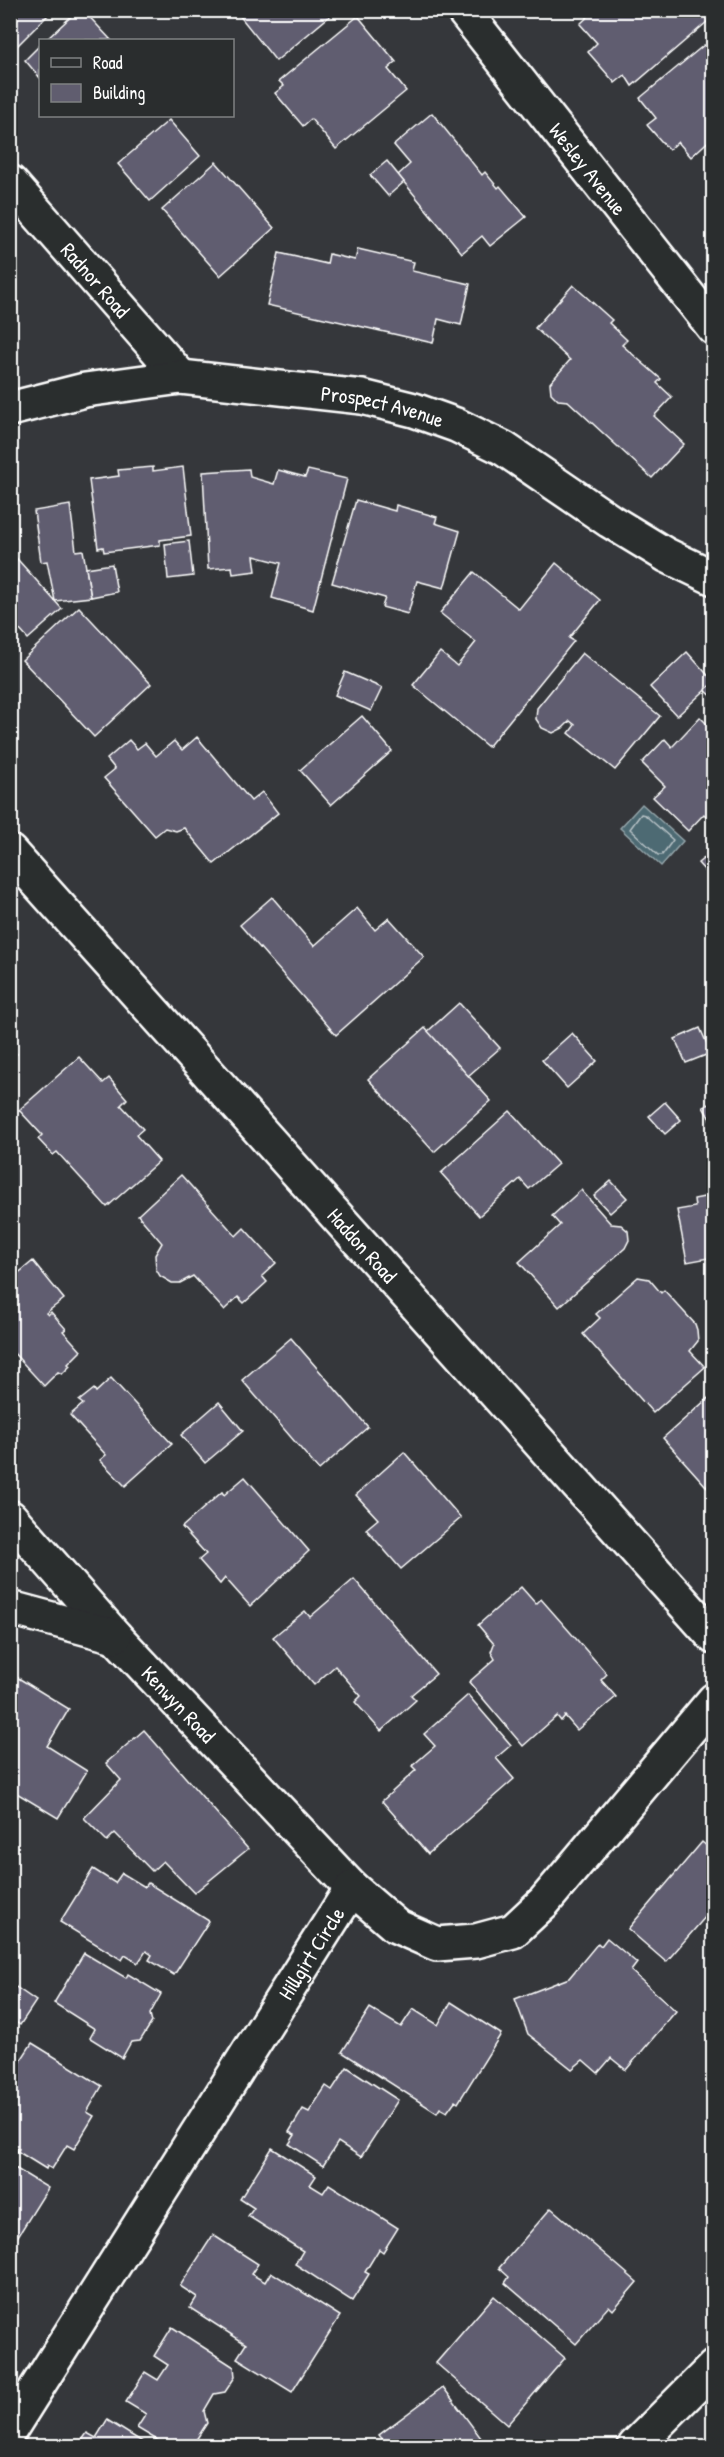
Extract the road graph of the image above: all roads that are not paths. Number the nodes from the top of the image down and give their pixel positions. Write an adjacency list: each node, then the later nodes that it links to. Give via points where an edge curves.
1 (463, 10): 3 (street, Wesley Avenue)
2 (10, 182): 4 (street, Radnor Road)
3 (714, 328)
4 (181, 377): 5 (street, Prospect Avenue, via 85,390); 6 (street, Prospect Avenue, via 362,397 456,425 503,448 666,555)
5 (10, 409)
6 (714, 578)
7 (10, 852): 11 (street, Haddon Road)
8 (10, 1517): 10 (street, Kenwyn Road)
9 (10, 1610): 10 (street)
10 (115, 1636): 13 (street, Kenwyn Road)
11 (714, 1637)
12 (714, 1700): 13 (street, Hillgirt Circle, via 544,1902 513,1930 476,1941 437,1944 396,1926)
13 (352, 1888): 15 (street, Hillgirt Circle)
14 (714, 2367): 16 (street)
15 (10, 2430)
16 (635, 2446)

